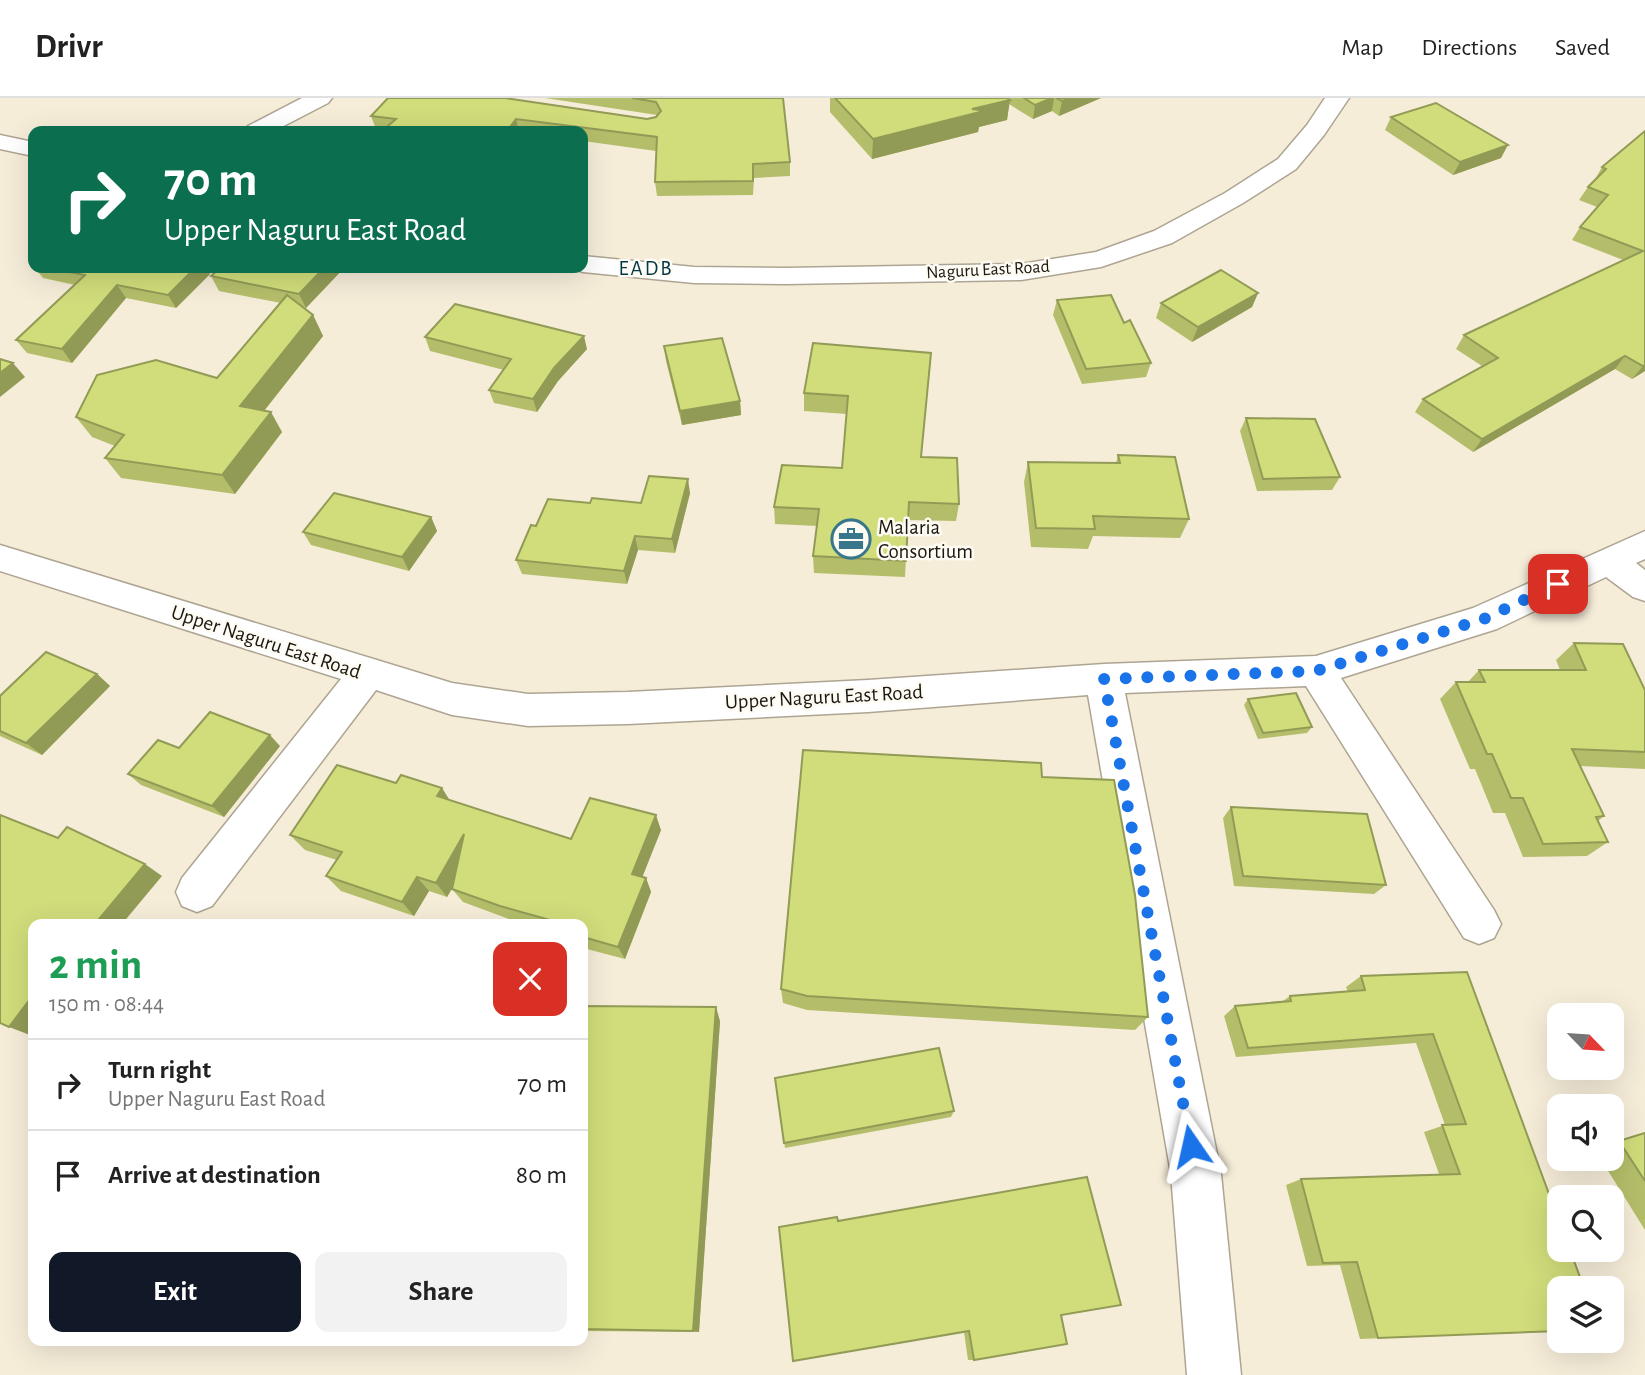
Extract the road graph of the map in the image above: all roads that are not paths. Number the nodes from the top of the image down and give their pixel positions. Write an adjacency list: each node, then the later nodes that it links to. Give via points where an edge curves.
1 (320, 98): 3 (street)
2 (1337, 98): 6 (street, Naguru East Road, via 1287,164 1163,237 1101,259 1021,272 786,276 694,275)
3 (266, 126)
4 (0, 142): 5 (street)
5 (28, 148)
6 (588, 264)
7 (1645, 544): 9 (street, Upper Naguru East Road)
8 (0, 558): 12 (street, Upper Naguru East Road)
9 (1608, 561): 10 (street); 11 (street, Upper Naguru East Road, via 1484,619)
10 (1645, 588)
11 (1316, 671): 13 (street, Upper Naguru East Road); 15 (street)
12 (367, 674): 13 (street, Upper Naguru East Road, via 452,699 528,710 868,696); 14 (street)
13 (1104, 679): 16 (street, via 1196,1174)
14 (197, 892)
15 (1479, 924)
16 (1214, 1375)

